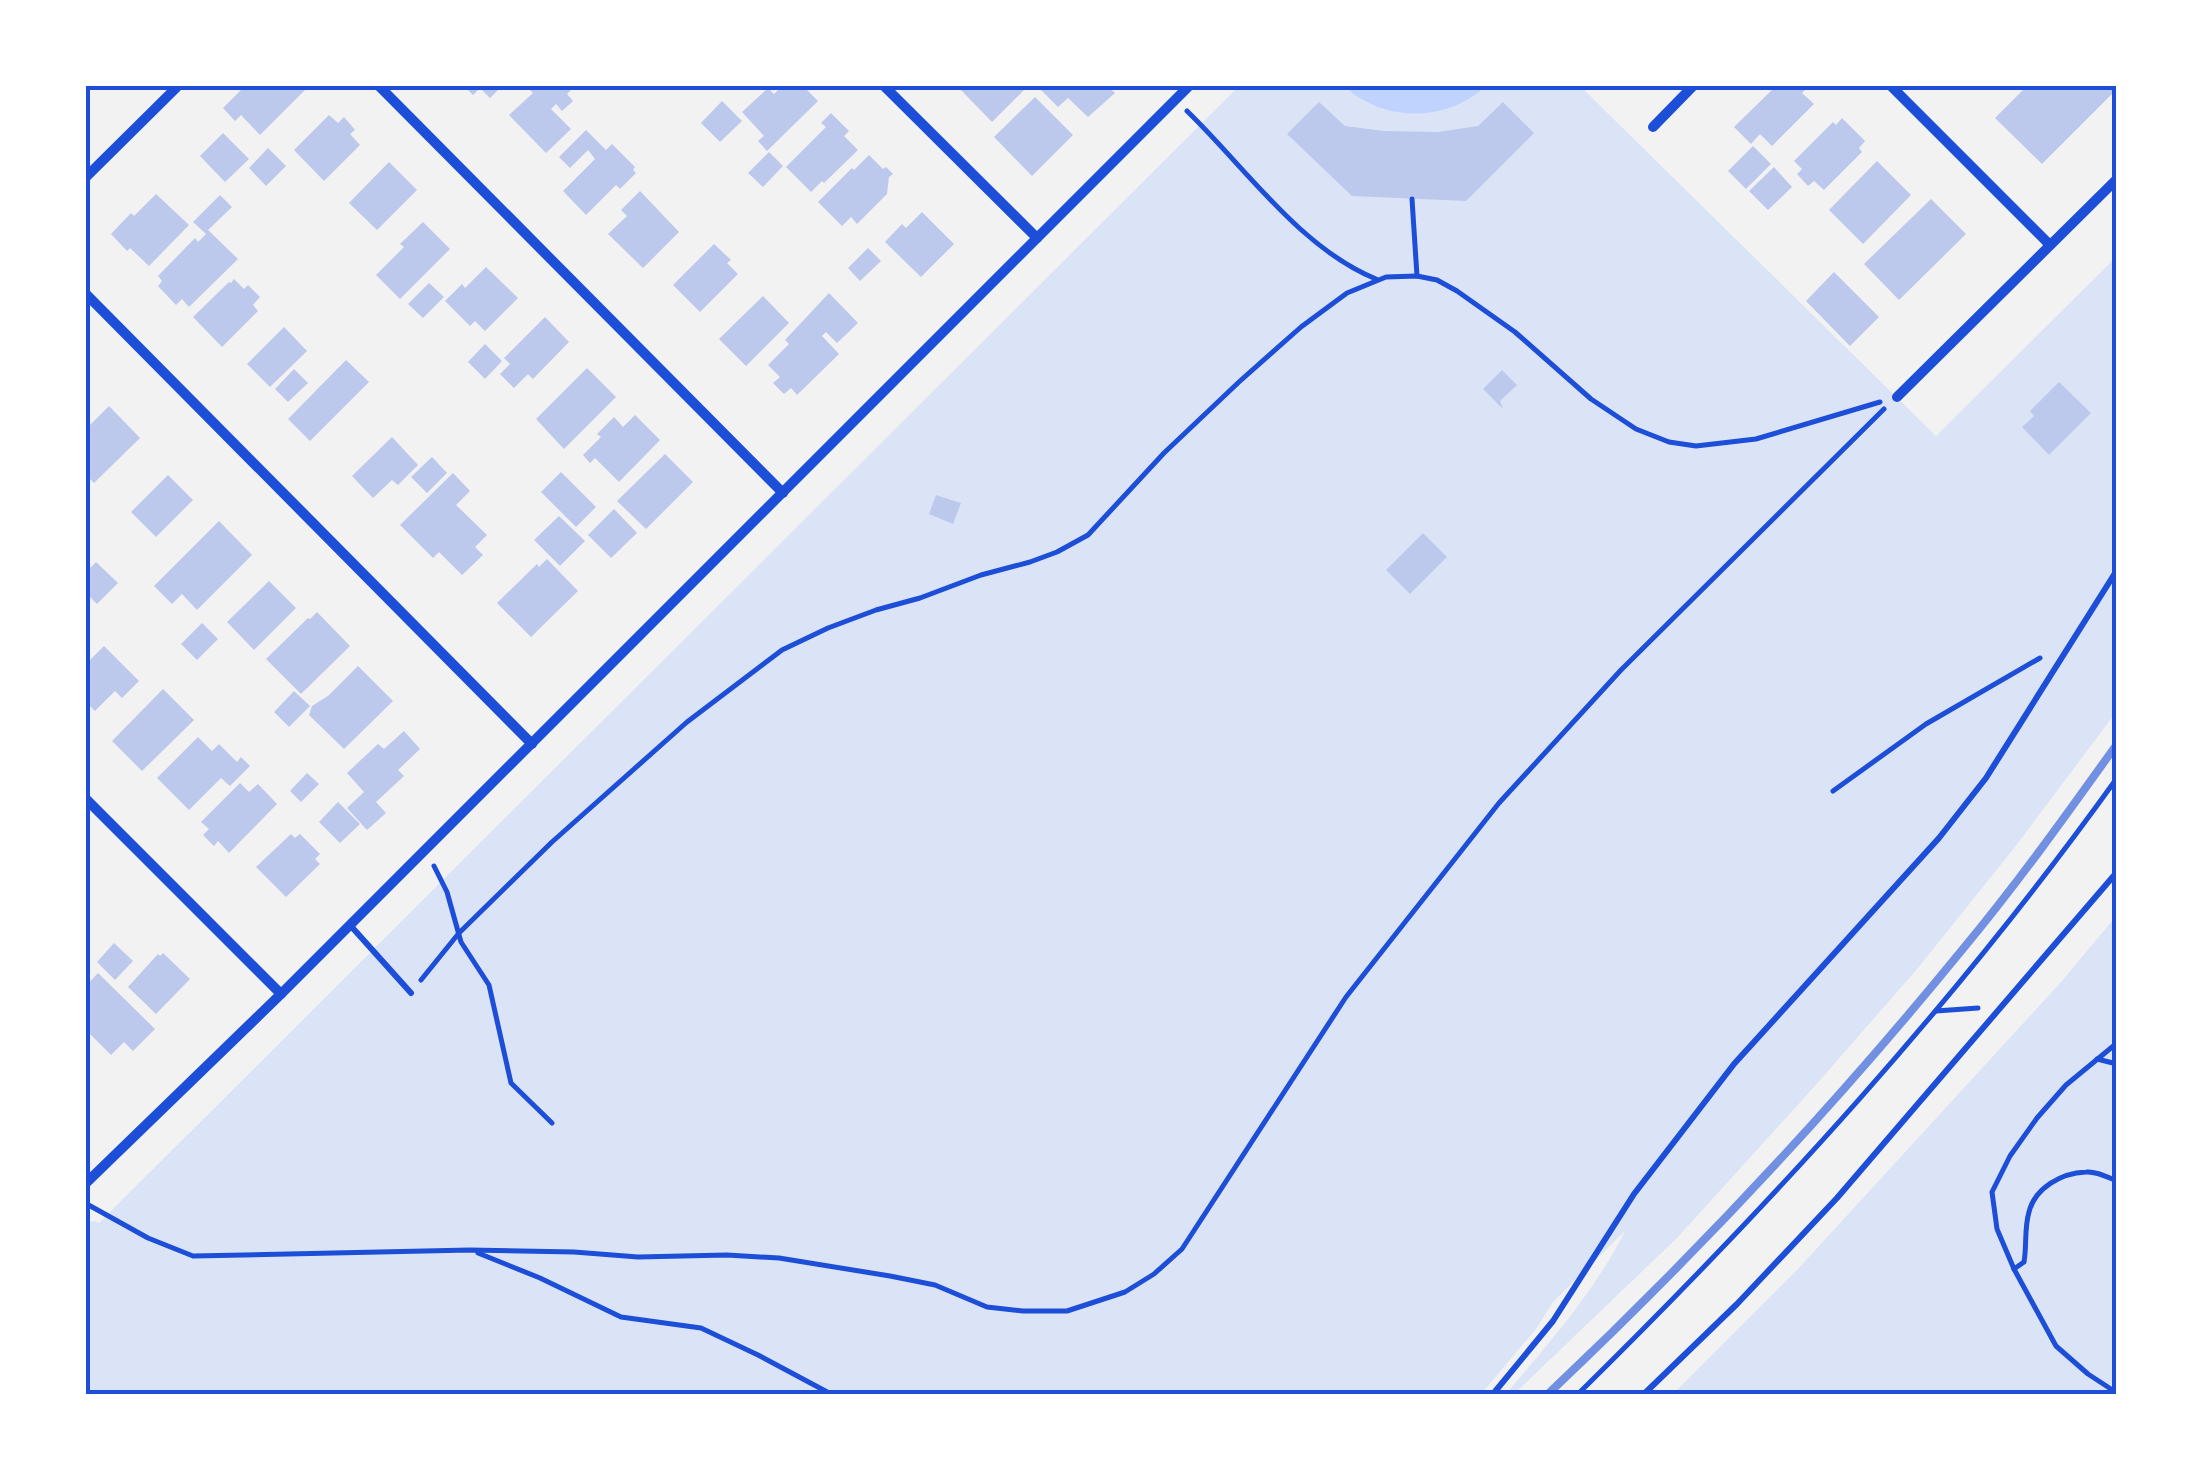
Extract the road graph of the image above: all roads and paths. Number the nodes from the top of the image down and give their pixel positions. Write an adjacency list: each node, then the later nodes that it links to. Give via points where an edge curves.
1 (179, 85): 9 (street)
2 (378, 85): 18 (street)
3 (883, 85): 12 (street)
4 (1190, 85): 7 (street)
5 (1694, 85): 8 (street)
6 (1890, 85): 13 (street)
7 (1175, 100): 12 (street); 15 (path, via 1296,224)
8 (1653, 126)
9 (85, 178)
10 (2117, 178): 13 (street)
11 (1412, 198): 14 (path)
12 (1037, 238): 18 (street)
13 (2050, 245): 17 (street)
14 (1417, 276): 15 (path); 17 (path, via 1457,292 1591,399 1669,442 1756,439)
15 (1378, 280): 28 (path, via 1347,293 1301,327 1164,452 1088,535 1044,558 876,610 782,650 687,722)
16 (85, 294): 21 (street)
17 (1897, 397): 40 (path, via 1622,670 1500,802 1346,997 1182,1248 1125,1292 1067,1311 1023,1311 987,1306 934,1285 779,1258)
18 (783, 493): 21 (street)
19 (2117, 570): 20 (lane)
20 (2073, 640): 23 (path, via 1926,724); 44 (lane, via 1986,778 1734,1064 1634,1194 1553,1321)
21 (532, 744): 25 (street)
22 (2117, 778): 32 (path)
23 (1833, 791)
24 (85, 798): 30 (street)
25 (426, 850): 27 (street); 28 (path)
26 (2117, 872): 31 (lane)
27 (350, 926): 29 (lane); 30 (street)
28 (459, 932): 29 (path); 36 (path, via 489,985 511,1083)
29 (411, 992)
30 (281, 994): 38 (street)
31 (2001, 1007): 32 (path); 46 (lane, via 1785,1254)
32 (1936, 1012): 45 (path, via 1778,1190)
33 (2117, 1043): 34 (path)
34 (2097, 1059): 35 (path); 41 (path, via 2037,1118 1992,1192 1997,1229)
35 (2117, 1064)
36 (552, 1124)
37 (2117, 1181): 41 (path, via 2088,1171 2042,1189 2030,1208 2024,1262)
38 (85, 1184)
39 (85, 1203): 40 (path, via 193,1256)
40 (470, 1250): 43 (path, via 621,1317 701,1328)
41 (2014, 1269): 42 (path, via 2056,1346)
42 (2117, 1393)
43 (831, 1394)
44 (1492, 1394)
45 (1578, 1394)
46 (1644, 1394)

